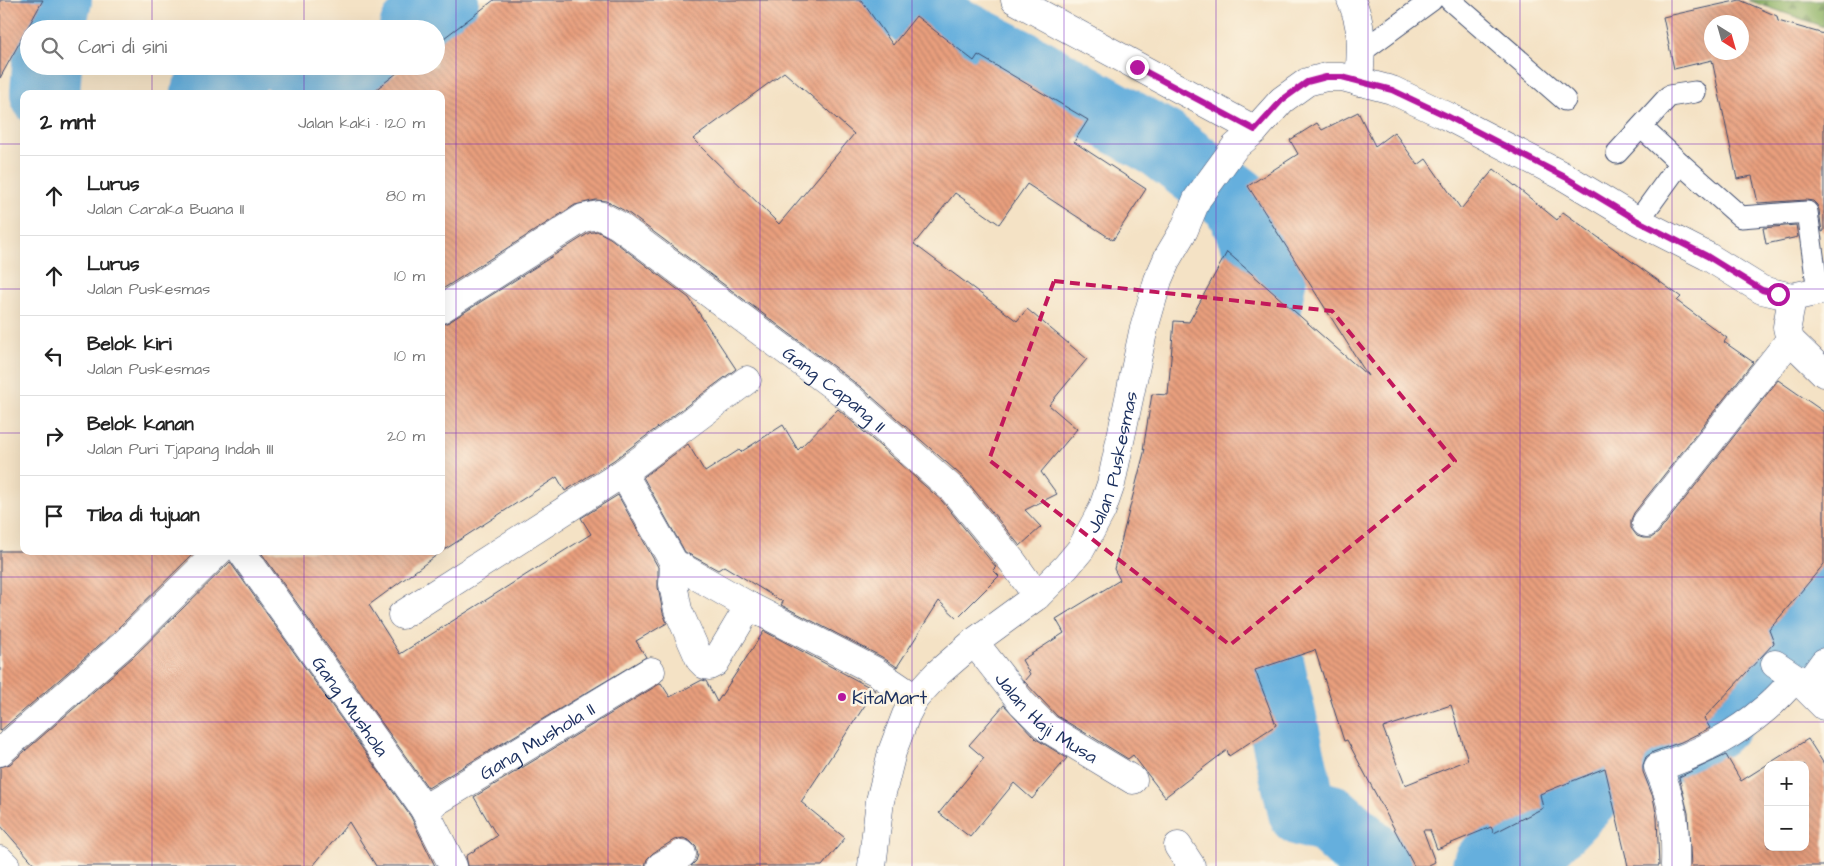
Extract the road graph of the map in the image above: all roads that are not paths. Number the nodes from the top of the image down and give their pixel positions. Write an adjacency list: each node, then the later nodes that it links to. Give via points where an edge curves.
1 (1015, 0): 10 (street)
2 (1351, 0): 5 (street, via 1361,33)
3 (1432, 0): 5 (lane)
4 (1450, 0): 8 (lane)
5 (1361, 52): 6 (street)
6 (1359, 82): 10 (street, Jalan Puskesmas, via 1342,77 1307,82 1282,100); 13 (street, Jalan Puskesmas, via 1392,90 1447,116 1565,177)
7 (1695, 92): 9 (lane, via 1669,96)
8 (1565, 100)
9 (1641, 127): 11 (lane); 12 (lane)
10 (1245, 138): 25 (street, Jalan Puskesmas, via 1197,199 1162,273 1136,359 1119,450 1102,510 1081,549)
11 (1617, 153)
12 (1680, 163): 13 (lane); 14 (lane, via 1741,217 1807,212)
13 (1638, 221): 15 (street, Jalan Puskesmas, via 1707,256 1762,290)
14 (1821, 290): 15 (street)
15 (1792, 296): 17 (street, via 1787,327)
16 (445, 306): 25 (street, Gang Capang II, via 583,218 599,215 618,225 852,400 953,490 1012,560)
17 (1790, 340): 18 (street); 21 (street)
18 (1824, 373)
19 (747, 380): 20 (street)
20 (623, 473): 24 (street); 27 (street)
21 (1646, 523)
22 (215, 555): 33 (street, via 123,645)
23 (244, 555): 35 (street, Gang Mushola)
24 (674, 563): 26 (street); 26 (street, via 673,584 678,610 705,665 715,663)
25 (1037, 596): 28 (street, Jalan Puskesmas)
26 (748, 606): 32 (street, via 875,671)
27 (402, 615)
28 (974, 642): 32 (street, Jalan Puskesmas); 34 (street, Jalan Haji Musa, via 1022,703 1047,728)
29 (1824, 662): 31 (street)
30 (651, 671): 35 (street, Gang Mushola II)
31 (1799, 682): 40 (street, via 1733,732 1658,768 1668,791 1674,818)
32 (915, 698): 39 (street, Jalan Puskesmas, via 900,728 885,778)
33 (0, 752)
34 (1133, 780)
35 (424, 809): 38 (street, Gang Mushola)
36 (0, 860): 37 (street)
37 (6, 866)
38 (453, 866)
39 (872, 866)
40 (1674, 866)

